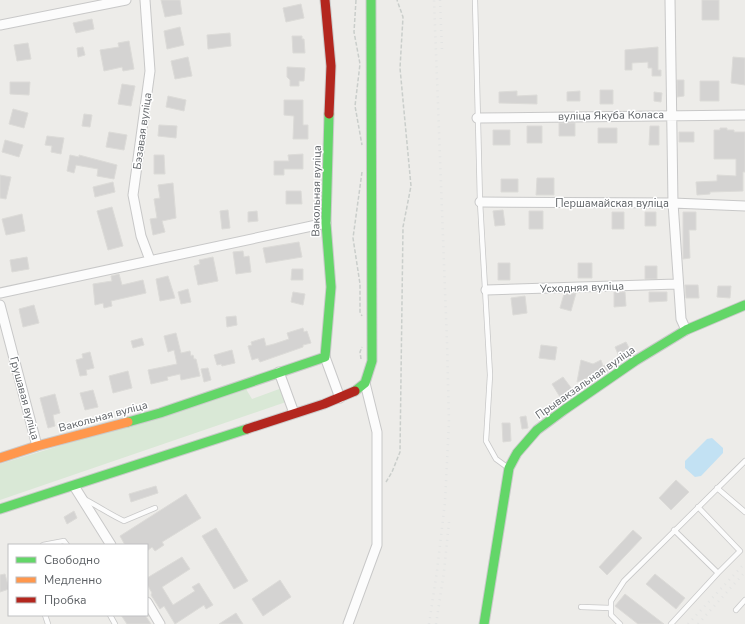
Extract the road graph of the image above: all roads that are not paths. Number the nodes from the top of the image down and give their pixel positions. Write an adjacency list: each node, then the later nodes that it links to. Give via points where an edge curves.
1 (126, 0): 7 (street)
2 (145, 0): 15 (street, Бэзавая вуліца, via 150,71 133,195 141,236)
3 (325, 0): 14 (street, Вакольная вуліца, via 331,66)
4 (371, 0): 24 (street, via 372,361)
5 (475, 0): 10 (lane)
6 (670, 0): 8 (street)
7 (0, 24)
8 (671, 114): 9 (street, вуліца Якуба Коласа); 10 (street, вуліца Якуба Коласа); 12 (street)
9 (745, 115)
10 (477, 118): 11 (lane)
11 (480, 202): 12 (street, Першамайская вуліца); 17 (lane)
12 (673, 203): 13 (street, Першамайская вуліца); 16 (street)
13 (745, 206)
14 (326, 223): 15 (street); 22 (street, Вакольная вуліца, via 331,287)
15 (150, 260): 18 (street)
16 (677, 284): 17 (street, Усходняя вуліца); 21 (street, via 681,319)
17 (486, 290): 30 (lane, via 490,375 486,441 496,459)
18 (0, 293)
19 (0, 305): 27 (street, Грушавая вуліца)
20 (745, 305): 21 (street, Прывакзальная вуліца)
21 (686, 330): 30 (street, Прывакзальная вуліца, via 635,361 537,430 517,453)
22 (325, 358): 23 (street, Вакольная вуліца); 25 (street)
23 (279, 372): 26 (street); 27 (street, Вакольная вуліца, via 160,413)
24 (365, 383): 25 (street, via 354,392); 49 (street, via 377,432 377,545)
25 (340, 398): 26 (street)
26 (294, 414): 31 (street)
27 (37, 446): 28 (street, Вакольная вуліца)
28 (0, 458)
29 (745, 461): 32 (lane)
30 (509, 468): 50 (street, Прывакзальная вуліца)
31 (74, 486): 33 (street); 36 (street)
32 (718, 488): 34 (lane); 37 (lane)
33 (82, 499): 35 (lane, via 96,505 106,514 124,521); 41 (street)
34 (698, 507): 38 (lane); 42 (lane, via 740,551)
35 (155, 508)
36 (0, 509)
37 (745, 512)
38 (674, 530): 42 (lane); 46 (lane, via 624,581 611,602)
39 (47, 544): 40 (lane, via 64,540)
40 (66, 544)
41 (110, 544)
42 (718, 573): 52 (lane)
43 (745, 600): 47 (lane)
44 (148, 604): 48 (street)
45 (581, 607): 46 (lane)
46 (611, 608): 51 (lane, via 611,615)
47 (736, 610)
48 (160, 624)
49 (348, 624)
50 (484, 624)
51 (620, 624)
52 (671, 624)

